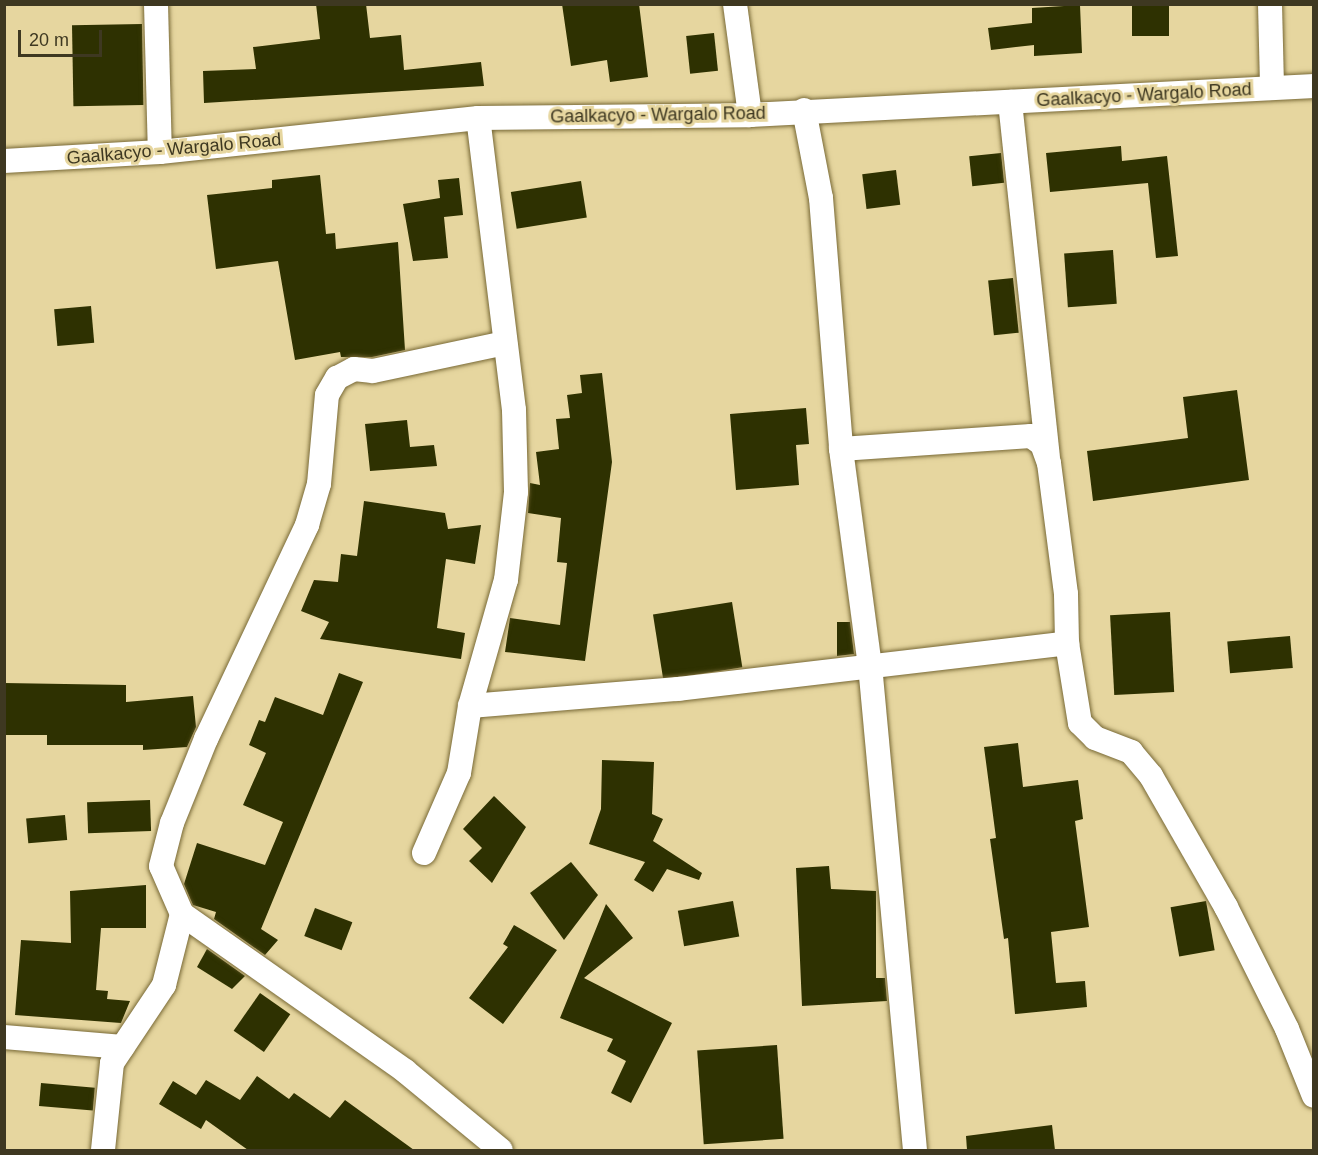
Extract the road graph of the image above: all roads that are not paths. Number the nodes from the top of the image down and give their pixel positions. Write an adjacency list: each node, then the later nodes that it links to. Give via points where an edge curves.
1 (156, 4): 10 (street)
2 (735, 4): 8 (street)
3 (1270, 4): 5 (street)
4 (1314, 86): 5 (street, Gaalkacyo - Wargalo Road)
5 (1272, 88): 6 (street, Gaalkacyo - Wargalo Road)
6 (1010, 102): 7 (street, Gaalkacyo - Wargalo Road); 14 (street)
7 (804, 110): 8 (street, Gaalkacyo - Wargalo Road); 13 (street, via 821,198)
8 (750, 115): 9 (street, Gaalkacyo - Wargalo Road)
9 (478, 118): 10 (street, Gaalkacyo - Wargalo Road); 12 (street)
10 (160, 152): 11 (street, Gaalkacyo - Wargalo Road)
11 (4, 161)
12 (505, 343): 17 (street, via 514,410 516,492 506,580); 19 (street, via 373,371 354,369 338,378 327,395 319,484 308,525 206,739 172,823 161,866)
13 (841, 448): 14 (street, via 1031,436 1042,444); 16 (street)
14 (1049, 463): 15 (street, via 1066,594)
15 (1067, 643): 16 (street); 22 (street, via 1080,723 1095,738 1131,752 1151,776 1226,907 1287,1029)
16 (870, 665): 17 (street, via 678,689); 25 (street)
17 (470, 706): 18 (street, via 459,773)
18 (424, 852)
19 (182, 914): 21 (street, via 164,985); 24 (street, via 405,1071)
20 (4, 1037): 21 (street)
21 (123, 1047): 23 (street, via 112,1063)
22 (1314, 1096)
23 (103, 1150)
24 (501, 1150)
25 (915, 1150)

